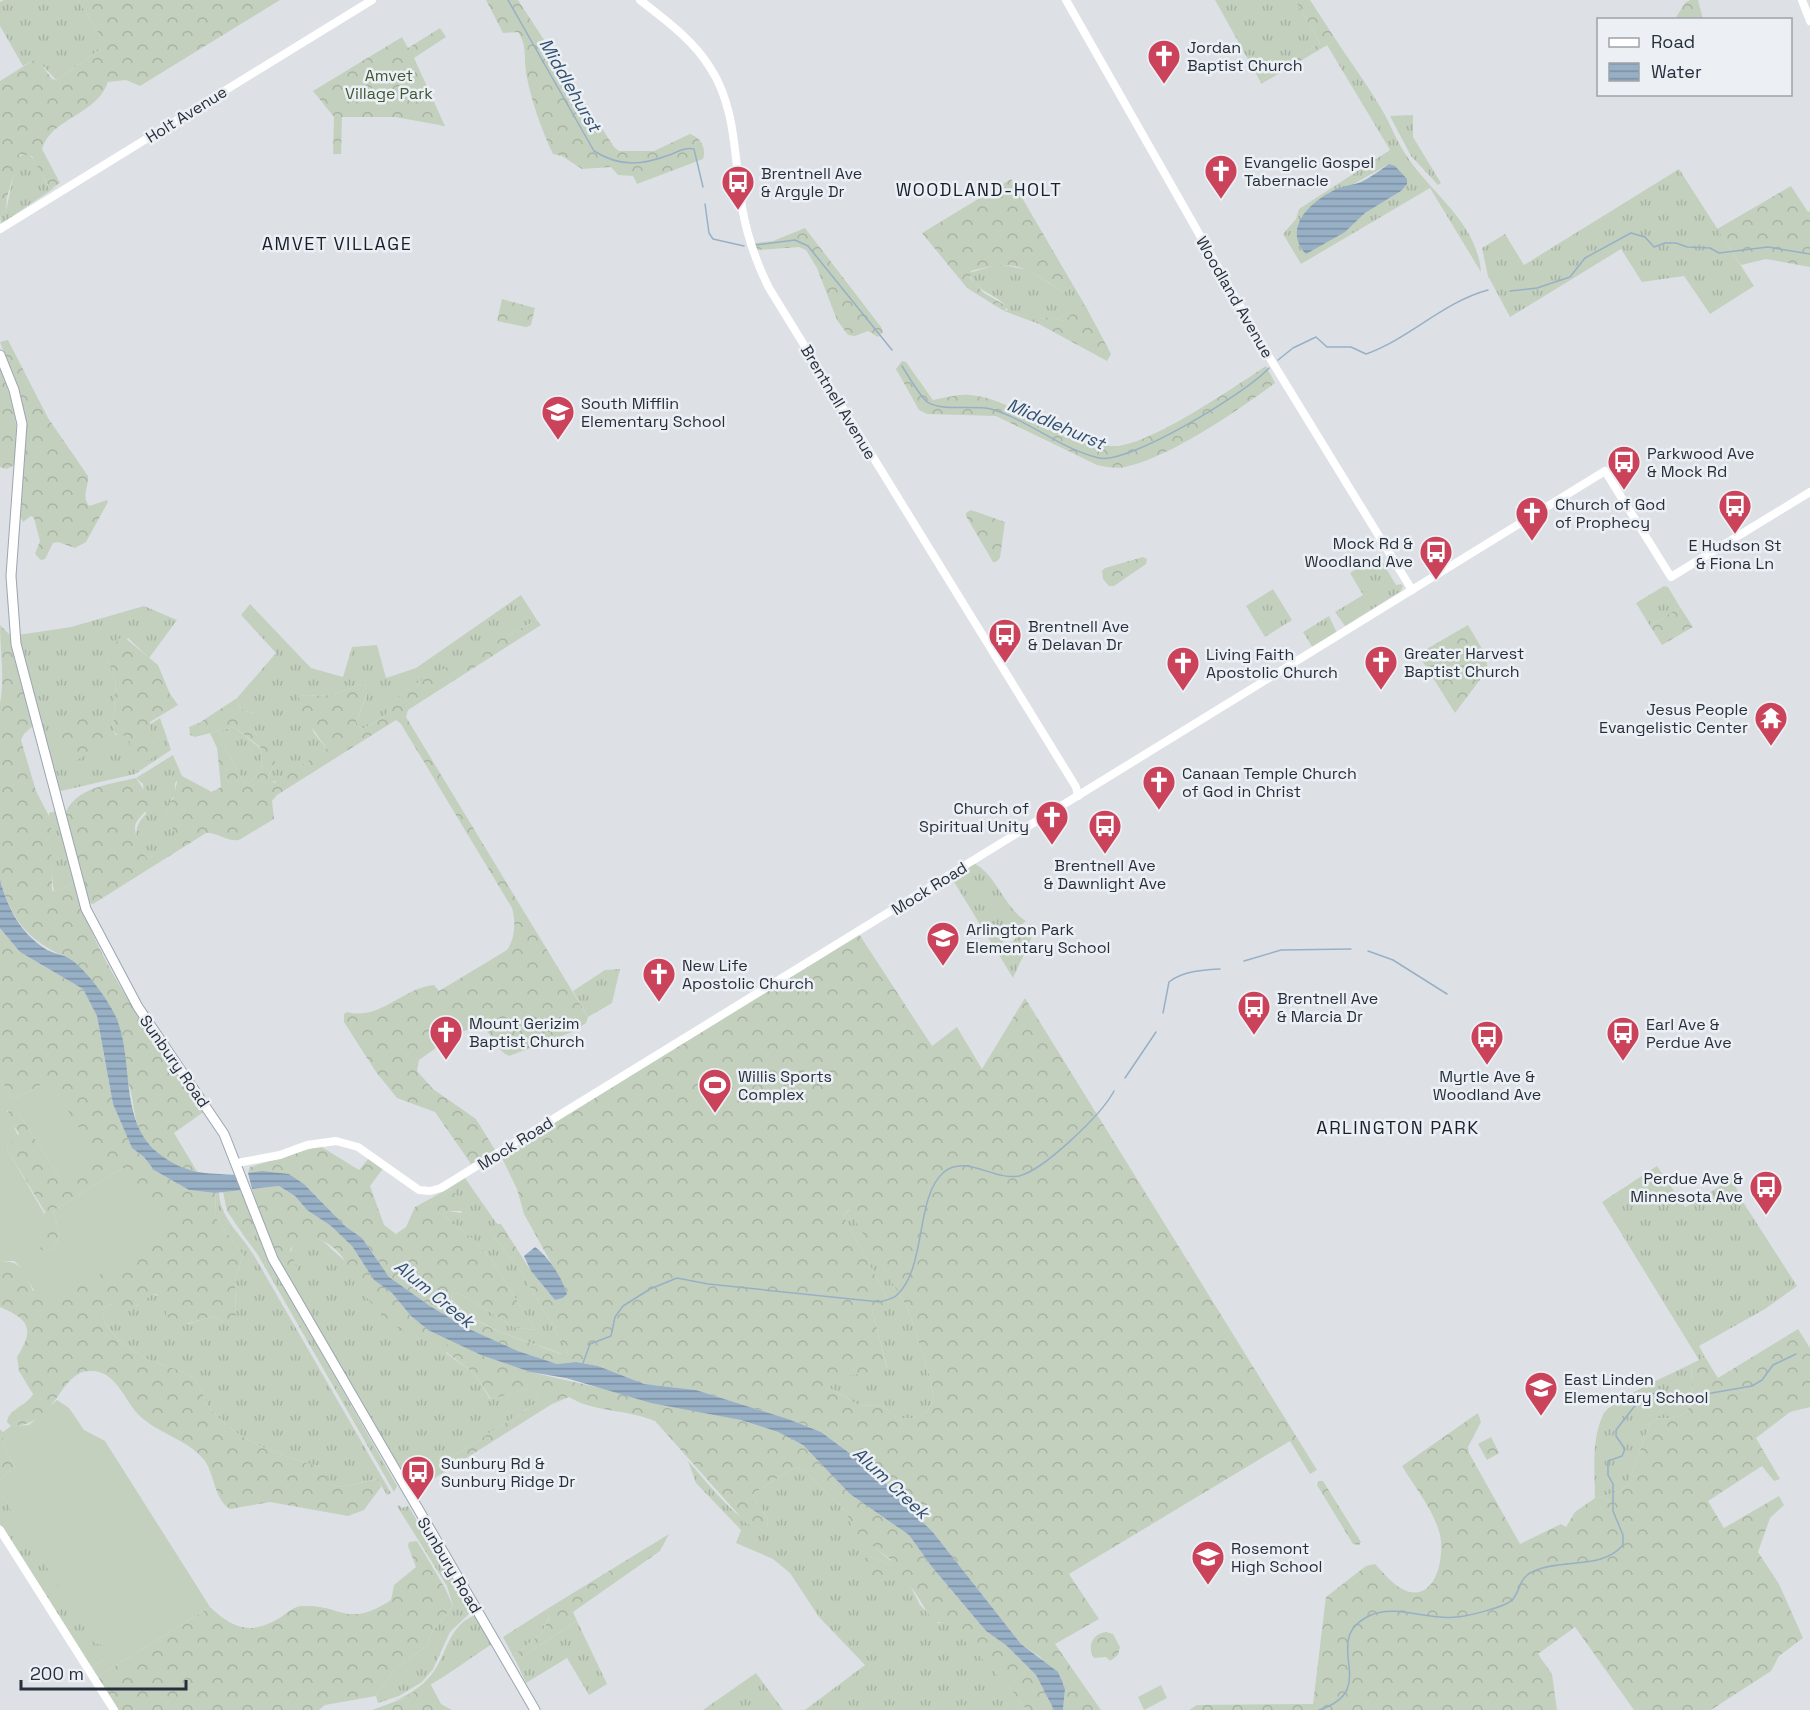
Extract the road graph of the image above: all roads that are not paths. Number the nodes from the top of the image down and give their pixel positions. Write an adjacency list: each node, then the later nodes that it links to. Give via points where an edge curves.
1 (372, 0): 6 (main road, Holt Avenue)
2 (640, 0): 10 (main road, Brentnell Avenue, via 675,28 709,65 734,136 748,234 769,288)
3 (1066, 0): 9 (main road, Woodland Avenue, via 1273,364)
4 (1802, 0): 5 (main road)
5 (1810, 21)
6 (0, 228)
7 (0, 355): 11 (main road, Sunbury Road, via 22,424 11,557 16,644 76,877 86,909 112,963 224,1134)
8 (1810, 492): 9 (main road, Mock Road, via 1671,577 1605,471)
9 (1412, 590): 10 (main road, Mock Road)
10 (1078, 796): 11 (main road, Mock Road, via 441,1188 419,1190 358,1148 336,1141 307,1145)
11 (238, 1165): 14 (main road, Sunbury Road, via 264,1239 288,1287)
12 (0, 1530): 13 (main road)
13 (114, 1710)
14 (535, 1710)

